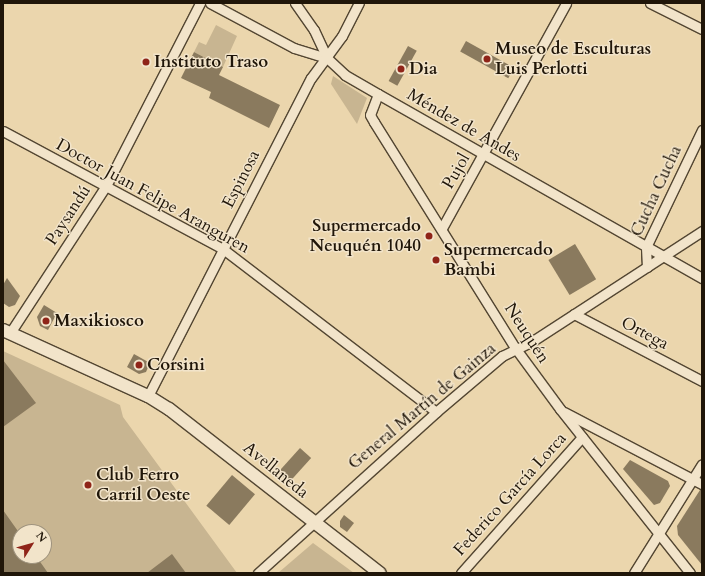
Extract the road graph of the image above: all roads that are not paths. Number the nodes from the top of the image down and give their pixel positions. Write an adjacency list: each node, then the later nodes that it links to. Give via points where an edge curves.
1 (200, 3): 13 (street, Paysandú)
2 (210, 3): 8 (street, Méndez de Andes, via 294,48)
3 (295, 3): 8 (street, via 314,30)
4 (359, 3): 8 (street, Espinosa)
5 (566, 3): 12 (street, Pujol)
6 (650, 3): 7 (street)
7 (702, 29)
8 (327, 58): 9 (street, Méndez de Andes, via 345,75); 17 (street, Espinosa, via 311,78)
9 (378, 94): 12 (street, Méndez de Andes); 14 (street, Neuquén, via 370,115)
10 (702, 130): 16 (street, Cucha Cucha)
11 (3, 131): 13 (street, Doctor Juan Felipe Aranguren)
12 (483, 155): 14 (street, Pujol); 16 (street, Méndez de Andes)
13 (106, 186): 17 (street, Doctor Juan Felipe Aranguren); 22 (street, Paysandú)
14 (442, 228): 23 (street, Neuquén)
15 (702, 231): 18 (street, General Martín de Gainza)
16 (646, 247): 18 (street, Méndez de Andes); 19 (street, Cucha Cucha)
17 (223, 249): 25 (street, Espinosa); 27 (street, Doctor Juan Felipe Aranguren)
18 (663, 256): 19 (street, General Martín de Gainza); 20 (street, Méndez de Andes)
19 (647, 267): 21 (street, General Martín de Gainza)
20 (702, 278)
21 (574, 314): 23 (street, General Martín de Gainza); 24 (street, Ortega)
22 (6, 332): 25 (street, Avellaneda)
23 (516, 349): 26 (street, Neuquén); 27 (street, General Martín de Gainza, via 502,356)
24 (702, 381)
25 (148, 396): 32 (street, Avellaneda, via 222,448)
26 (560, 409): 28 (street, Neuquén); 30 (street)
27 (436, 412): 32 (street, General Martín de Gainza)
28 (582, 437): 33 (street, Neuquén); 36 (street, Federico García Lorca)
29 (702, 464): 30 (street)
30 (692, 479): 31 (street); 33 (street)
31 (702, 484)
32 (313, 522): 34 (street, General Martín de Gainza); 35 (street, Avellaneda)
33 (659, 533): 37 (street); 38 (street, Neuquén)
34 (258, 573)
35 (380, 573)
36 (461, 573)
37 (634, 573)
38 (690, 573)

